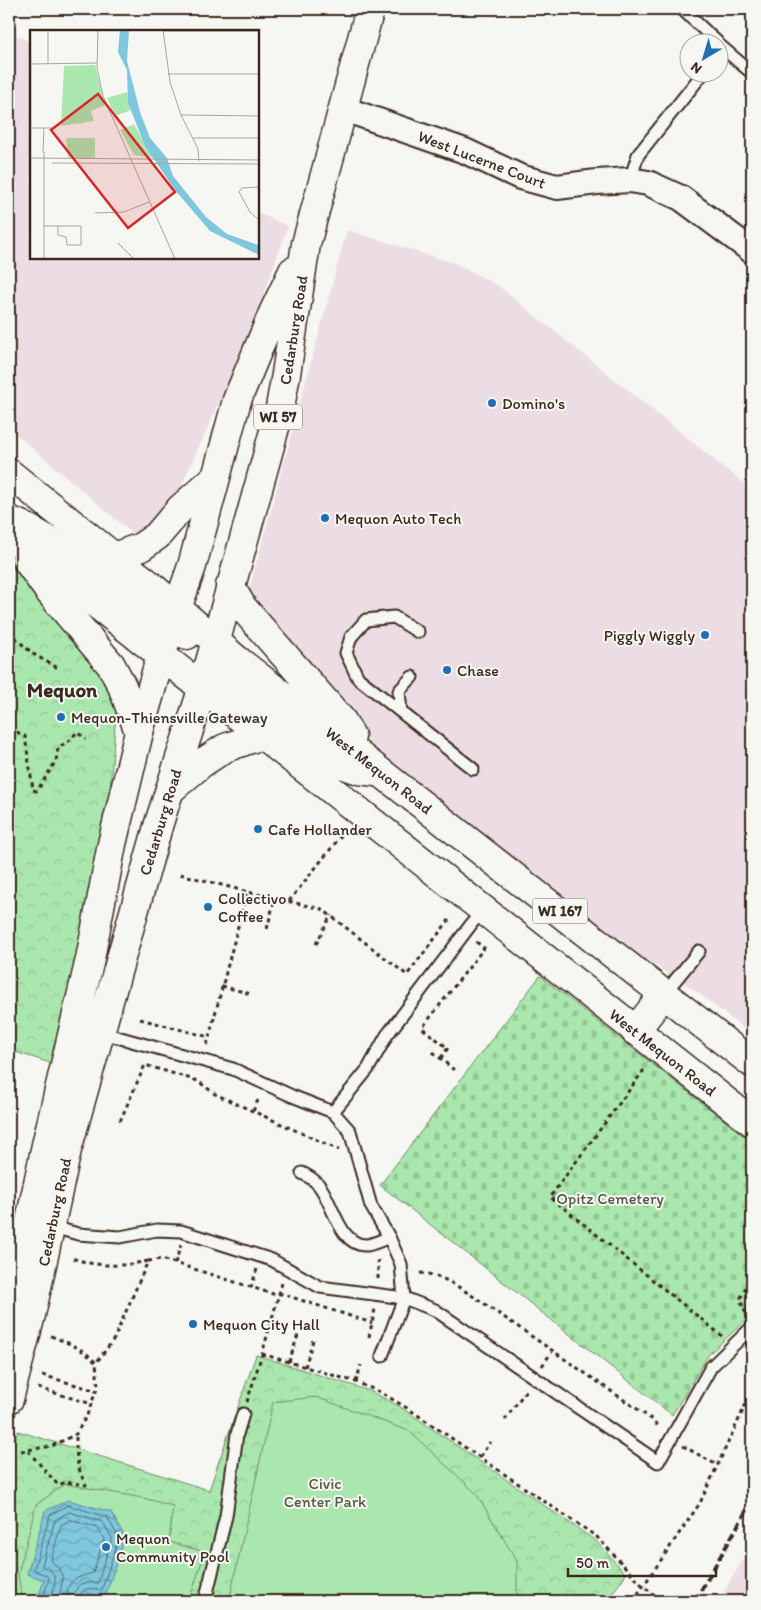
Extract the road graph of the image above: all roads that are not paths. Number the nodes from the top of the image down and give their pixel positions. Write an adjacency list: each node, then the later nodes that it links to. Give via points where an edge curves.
1 (370, 9): 7 (main road, Cedarburg Road / WI 57)
2 (682, 9): 3 (lane)
3 (704, 32)
4 (728, 55): 5 (lane)
5 (752, 73)
6 (696, 82): 8 (lane, via 638,155)
7 (344, 109): 8 (street, West Lucerne Court, via 465,151 520,177 557,187); 9 (main road, Cedarburg Road / WI 57)
8 (630, 180): 10 (street, West Lucerne Court, via 648,183 681,198)
9 (306, 244): 12 (main road, Cedarburg Road / WI 57, via 237,400); 16 (main road, Cedarburg Road / WI 57, via 279,412)
10 (752, 250)
11 (9, 473): 15 (main road, West Mequon Road)
12 (216, 477): 15 (main road, via 180,509 157,536 141,547); 17 (main road, Cedarburg Road / WI 57)
13 (9, 520): 17 (main road, via 49,540 141,613)
14 (9, 535): 20 (main road, West Mequon Road); 24 (main road, via 48,590 111,665)
15 (114, 557): 17 (main road, West Mequon Road, via 149,584)
16 (230, 586): 19 (main road, Cedarburg Road / WI 57); 26 (main road, via 243,608 342,721)
17 (174, 618): 19 (main road, West Mequon Road / WI 167); 20 (main road, Cedarburg Road)
18 (418, 632): 23 (lane, via 394,617 366,620 350,637 346,653 358,678)
19 (215, 641): 22 (main road, Cedarburg Road / WI 57); 26 (main road, West Mequon Road / WI 167)
20 (161, 655): 22 (main road, West Mequon Road); 24 (main road, Cedarburg Road)
21 (412, 677): 23 (lane, via 399,690)
22 (205, 680): 25 (main road, West Mequon Road / WI 167); 26 (main road, via 257,703 333,761 359,770); 28 (main road, Cedarburg Road)
23 (401, 712): 27 (lane)
24 (139, 732): 32 (main road, Cedarburg Road, via 112,844 90,959)
25 (262, 735): 28 (main road, via 225,748); 29 (main road, West Mequon Road / WI 167)
26 (375, 766): 31 (main road, West Mequon Road / WI 167)
27 (473, 769)
28 (170, 790): 32 (main road, Cedarburg Road)
29 (482, 910): 33 (main road, West Mequon Road / WI 167); 35 (lane, via 392,1028 368,1069)
30 (699, 951): 31 (lane)
31 (664, 994): 33 (main road); 34 (main road, West Mequon Road / WI 167)
32 (87, 1028): 35 (lane, via 233,1069); 38 (main road, Cedarburg Road, via 67,1150)
33 (635, 1031): 36 (main road, West Mequon Road / WI 167)
34 (752, 1063)
35 (333, 1112): 39 (lane, via 350,1131 371,1206)
36 (752, 1122)
37 (302, 1173): 39 (lane, via 319,1185 345,1234 354,1243 367,1245)
38 (41, 1223): 40 (lane, via 78,1234 120,1237 157,1230 181,1231 272,1260 320,1287); 41 (main road, Cedarburg Road); 44 (main road, Cedarburg Road, via 31,1315)
39 (389, 1238): 40 (lane, via 401,1264)
40 (404, 1298): 42 (lane, via 435,1310 658,1462 711,1368); 43 (lane)
41 (9, 1321)
42 (750, 1321)
43 (382, 1356)
44 (9, 1399)
45 (243, 1414): 46 (lane, via 236,1434 226,1516)
46 (205, 1601)

